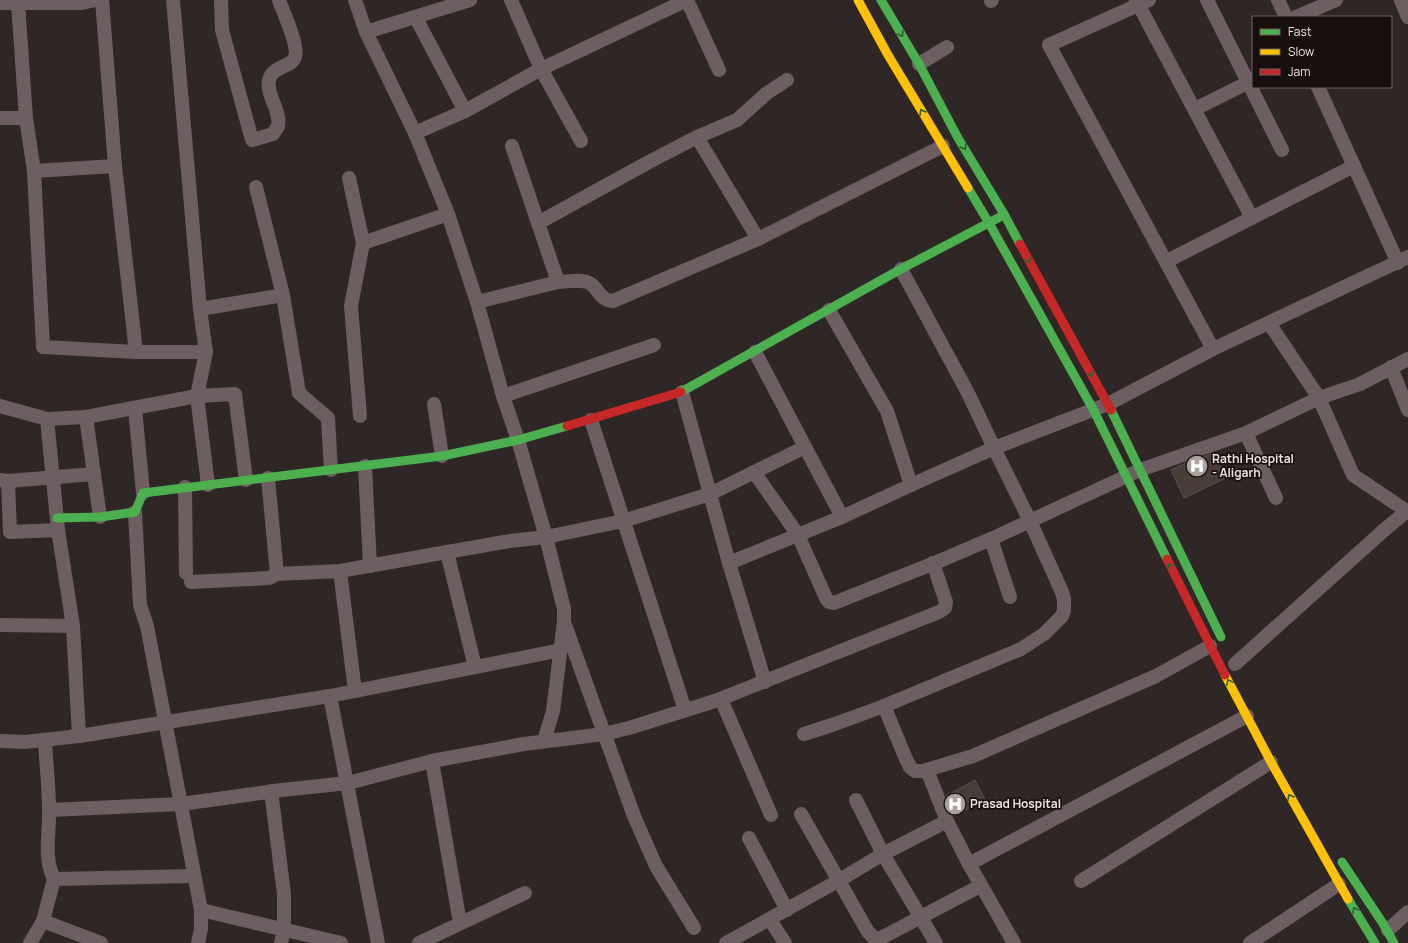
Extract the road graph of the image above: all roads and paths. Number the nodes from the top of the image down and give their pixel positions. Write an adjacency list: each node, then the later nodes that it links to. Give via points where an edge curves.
1 (102, 0): 41 (street)
2 (173, 0): 59 (street)
3 (221, 0): 4 (street, via 222,30 252,140 274,134 278,126 277,114 269,89 269,80 273,72 294,59 296,52)
4 (279, 0)
5 (355, 0): 22 (street)
6 (470, 0): 21 (street)
7 (511, 0): 25 (street)
8 (858, 0): 39 (street, one-way to 8)
9 (881, 0): 24 (street, one-way to 24)
10 (1207, 0): 28 (street)
11 (1278, 0): 18 (street)
12 (1336, 0): 19 (street)
13 (1401, 0): 20 (street)
14 (86, 1): 17 (street)
15 (1141, 1): 31 (street); 54 (street, via 1049,45)
16 (0, 3): 17 (street)
17 (18, 3): 34 (street)
18 (1286, 16)
19 (1298, 16)
20 (1408, 17)
21 (416, 18): 22 (street); 32 (street)
22 (366, 32): 35 (street)
23 (947, 47): 24 (street)
24 (919, 64): 47 (street, one-way to 47, via 958,138)
25 (541, 69): 26 (street, via 687,0); 32 (street); 37 (street)
26 (719, 70)
27 (787, 80): 36 (street, via 767,93 737,120)
28 (1251, 81): 31 (street)
29 (1254, 88): 40 (street)
30 (1318, 88): 42 (street)
31 (1195, 109): 48 (street)
32 (465, 111): 35 (street)
33 (0, 118): 34 (street)
34 (26, 118): 43 (street)
35 (415, 133): 46 (street)
36 (697, 137): 49 (street); 51 (street)
37 (581, 141)
38 (512, 146): 49 (street)
39 (942, 146): 50 (street); 51 (street)
40 (1282, 150)
41 (115, 166): 43 (street); 64 (street)
42 (1354, 166): 48 (street); 53 (street)
43 (34, 171): 64 (street, via 44,347)
44 (349, 178): 52 (street)
45 (256, 186): 57 (street)
46 (448, 214): 52 (street); 58 (street)
47 (1004, 214): 50 (street); 74 (street, one-way to 74)
48 (1252, 218): 54 (street)
49 (538, 223): 56 (street)
50 (989, 223): 55 (street); 77 (street)
51 (758, 239): 56 (street, via 613,301 603,298 591,284 583,281)
52 (363, 243): 79 (street, via 351,306)
53 (1403, 260): 61 (street)
54 (1167, 261): 63 (street)
55 (901, 269): 60 (street); 86 (street, via 968,393)
56 (558, 282): 58 (street)
57 (282, 295): 59 (street); 89 (street, via 299,393 328,418)
58 (477, 302): 71 (street)
59 (200, 309): 65 (street)
60 (829, 310): 66 (street); 98 (street, via 887,411)
61 (1269, 323): 63 (street); 72 (street)
62 (654, 345): 71 (street)
63 (1213, 349): 74 (street)
64 (136, 352): 65 (street)
65 (206, 352): 70 (street)
66 (755, 352): 69 (street); 85 (street)
67 (1408, 359): 68 (street)
68 (1391, 367): 72 (street, via 1360,384); 78 (street)
69 (682, 392): 82 (street); 102 (street)
70 (197, 396): 76 (street); 96 (street, via 235,394); 99 (street)
71 (504, 396): 84 (street)
72 (1319, 398): 83 (street); 104 (street, via 1352,475)
73 (434, 404): 87 (street)
74 (1108, 404): 77 (street); 90 (street)
75 (0, 406): 81 (street)
76 (134, 408): 80 (street); 101 (street)
77 (1093, 409): 86 (street); 93 (street)
78 (1408, 410)
79 (360, 416)
80 (86, 417): 81 (street); 92 (street)
81 (47, 419): 94 (street)
82 (591, 420): 84 (street); 108 (street)
83 (1246, 433): 90 (street); 103 (street)
84 (518, 440): 87 (street); 113 (street)
85 (805, 447): 91 (street); 107 (street)
86 (994, 448): 98 (street); 109 (street)
87 (442, 456): 88 (street)
88 (365, 466): 89 (street); 118 (street)
89 (331, 470): 95 (street)
90 (1140, 470): 93 (street); 125 (street)
91 (754, 472): 102 (street); 112 (street)
92 (94, 474): 94 (street); 106 (street)
93 (1126, 476): 109 (street); 126 (street, one-way to 93)
94 (53, 478): 97 (street); 110 (street)
95 (268, 478): 96 (street); 120 (street)
96 (246, 480): 99 (street)
97 (4, 481): 111 (street)
98 (911, 484): 107 (street)
99 (208, 485): 100 (street)
100 (185, 487): 101 (street); 120 (street, via 188,578 269,578)
101 (143, 493): 105 (street)
102 (710, 494): 108 (street); 116 (street)
103 (1276, 498)
104 (1408, 511): 128 (street)
105 (136, 512): 106 (street); 137 (street, via 140,605 147,626)
106 (100, 517): 110 (street)
107 (842, 517): 112 (street)
108 (623, 521): 113 (street); 135 (street)
109 (1030, 521): 114 (street); 134 (street, via 1064,599 1064,610 1058,621 1021,649)
110 (58, 524): 111 (street); 124 (street)
111 (5, 532)
112 (798, 535): 116 (street); 117 (street, via 829,602 834,603)
113 (546, 537): 115 (street); 122 (street, via 563,603)
114 (991, 539): 117 (street); 121 (street)
115 (448, 552): 118 (street); 129 (street)
116 (730, 563): 130 (street)
117 (933, 563): 130 (street, via 946,600 943,610)
118 (370, 566): 119 (street)
119 (340, 571): 120 (street); 131 (street)
120 (277, 574)
121 (1010, 597)
122 (564, 621): 127 (street); 138 (street)
123 (0, 625): 124 (street)
124 (74, 626): 140 (street)
125 (1225, 645)
126 (1210, 646): 136 (street, one-way to 126); 146 (street, via 1156,676 973,756)
127 (561, 650): 129 (street); 143 (street, via 553,711)
128 (1235, 664)
129 (475, 666): 131 (street)
130 (765, 682): 133 (street)
131 (354, 691): 132 (street)
132 (330, 696): 137 (street); 147 (street)
133 (721, 699): 135 (street); 153 (street)
134 (884, 706): 139 (street); 146 (street, via 910,767 915,771)
135 (685, 710): 138 (street)
136 (1247, 716): 145 (street); 158 (street)
137 (166, 721): 140 (street); 150 (street)
138 (604, 734): 143 (street); 173 (street, via 634,816 656,866)
139 (804, 734)
140 (79, 736): 141 (street)
141 (45, 740): 142 (street); 151 (street)
142 (0, 741)
143 (544, 741): 144 (street)
144 (432, 761): 147 (street); 172 (street)
145 (1271, 762): 162 (street); 163 (street, one-way to 145)
146 (927, 770): 154 (street)
147 (348, 783): 148 (street); 180 (street)
148 (271, 791): 150 (street); 175 (street, via 284,894)
149 (856, 800): 157 (street)
150 (180, 804): 151 (street); 159 (street)
151 (50, 810): 160 (street, via 48,862)
152 (801, 814): 161 (street)
153 (771, 815)
154 (947, 821): 157 (street); 158 (street)
155 (749, 838): 167 (street)
156 (1336, 852): 174 (street)
157 (883, 854): 161 (street); 169 (street)
158 (969, 864): 164 (street)
159 (194, 876): 160 (street); 166 (street)
160 (54, 880): 171 (street)
161 (838, 881): 167 (street); 169 (street, via 874,938 879,939)
162 (1081, 881)
163 (1339, 884): 186 (street); 187 (street, one-way to 163)
164 (980, 886): 169 (street); 185 (street)
165 (525, 893): 172 (street)
166 (202, 910): 175 (street); 178 (street)
167 (787, 910): 170 (street)
168 (1408, 912): 174 (street)
169 (921, 918): 184 (street)
170 (770, 920): 182 (street); 183 (street)
171 (44, 921): 176 (street); 177 (street)
172 (460, 923): 181 (street)
173 (694, 928)
174 (1388, 930): 188 (street)
175 (282, 936): 179 (street)
176 (30, 943)
177 (101, 943)
178 (198, 943)
179 (341, 943)
180 (378, 943)
181 (419, 943)
182 (726, 943)
183 (785, 943)
184 (936, 943)
185 (1014, 943)
186 (1250, 943)
187 (1375, 943)
188 (1394, 943)

